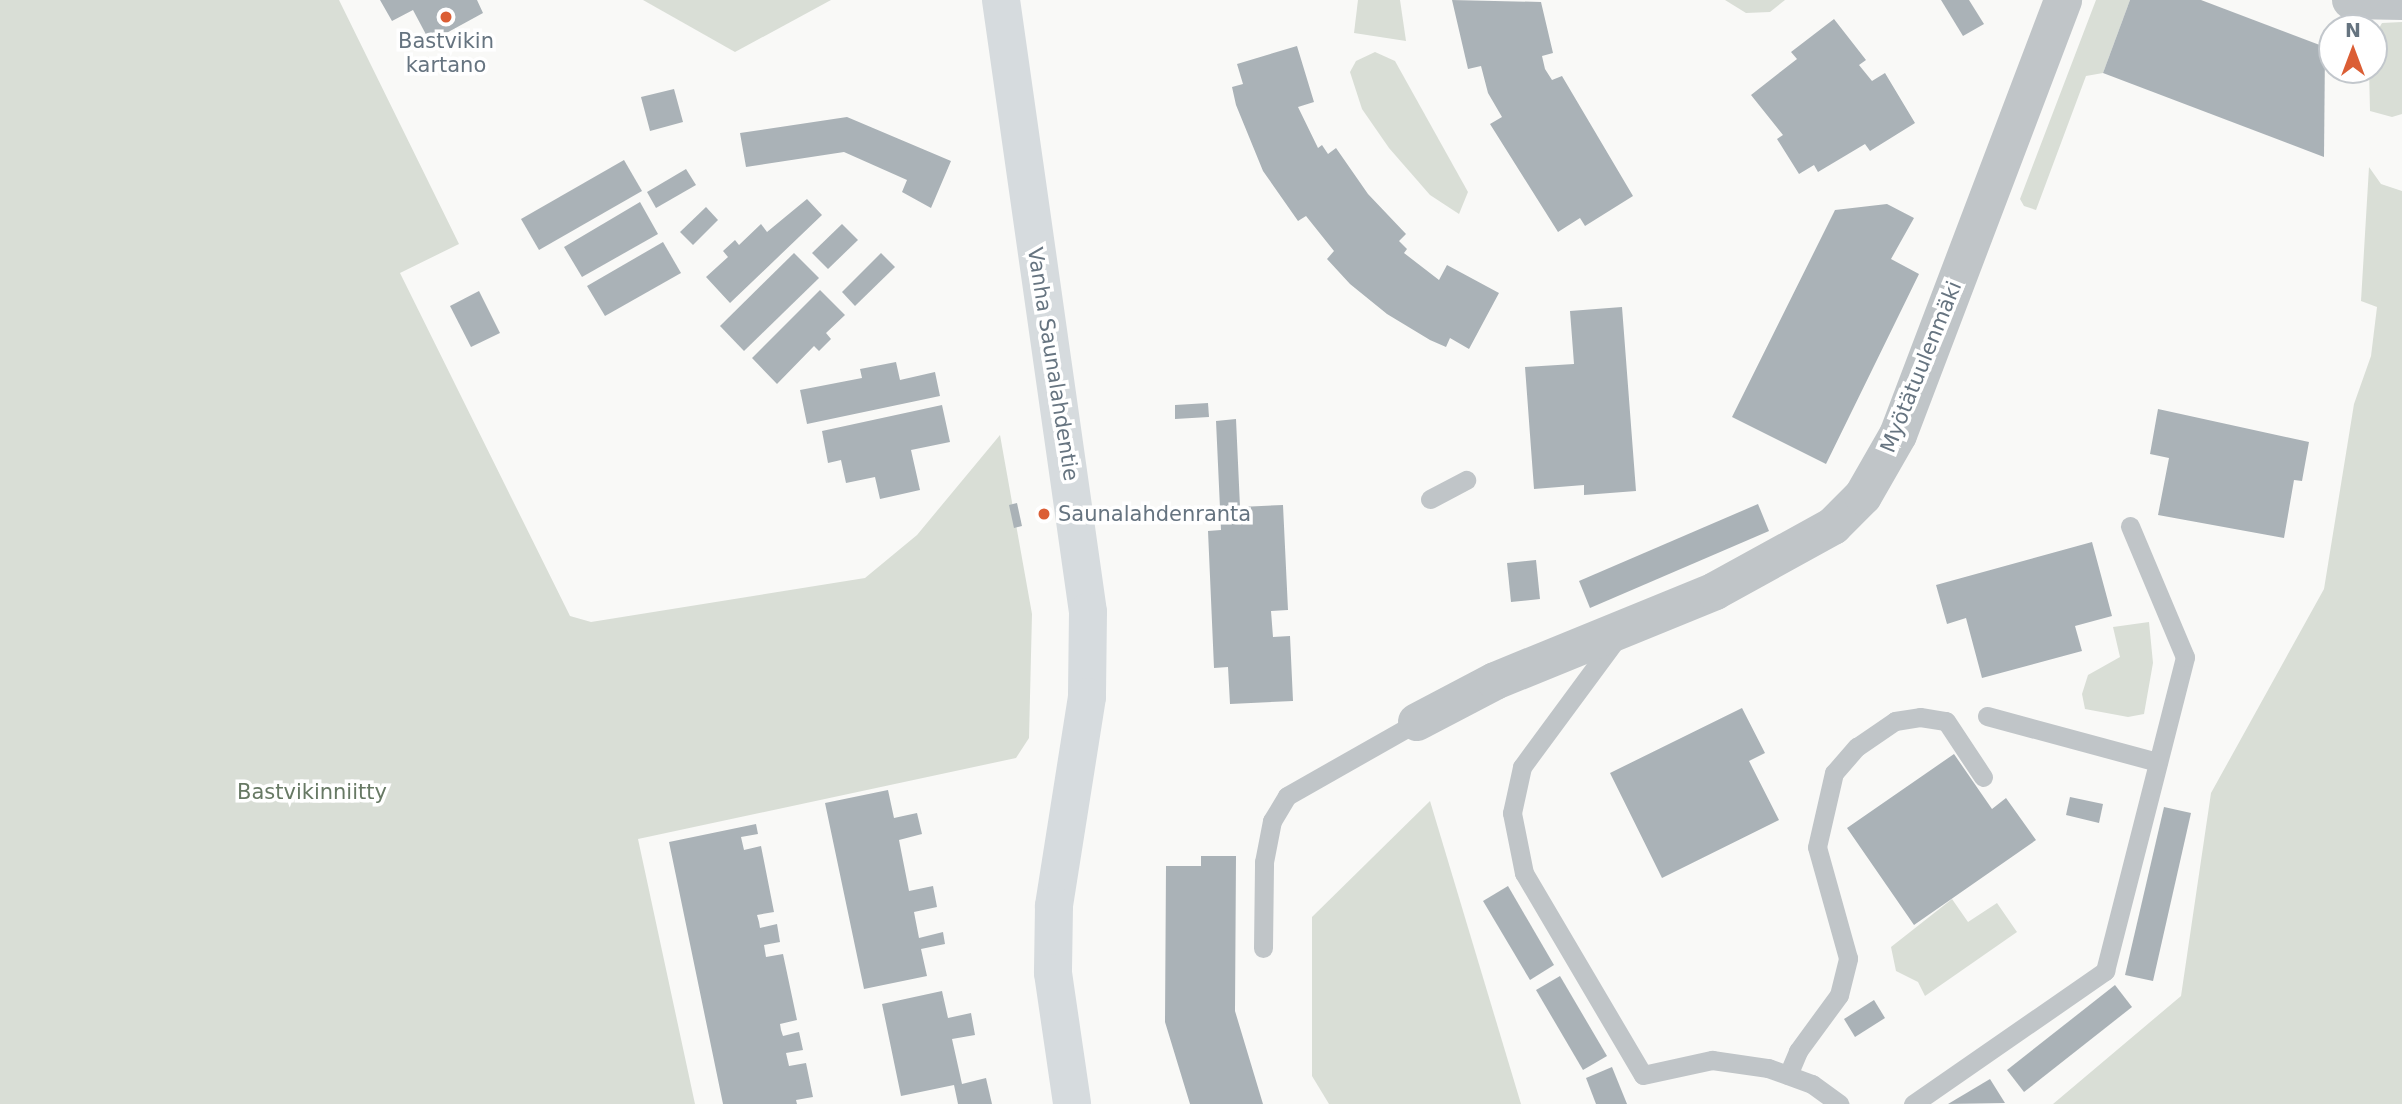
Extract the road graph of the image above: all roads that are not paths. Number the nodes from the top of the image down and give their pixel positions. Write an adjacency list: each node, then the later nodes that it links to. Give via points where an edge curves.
1 (1001, 0): 15 (street, Vanha Saunalahdentie, via 1088,612 1087,697 1054,906 1054,973)
2 (2063, 0): 8 (street, Myötätuulenmäki, via 1898,435 1863,496 1833,526 1715,590)
3 (2351, 0): 4 (street)
4 (2402, 1)
5 (1466, 480): 6 (lane)
6 (1430, 499)
7 (2130, 526): 11 (lane, via 2185,657)
8 (1624, 628): 10 (street, Myötätuulenmäki, via 1495,681); 14 (lane, via 1522,767 1512,813 1524,873 1643,1075 1712,1060)
9 (1987, 716): 11 (lane)
10 (1417, 722): 13 (lane, via 1287,796 1272,821 1264,862)
11 (2158, 762): 17 (lane, via 2105,971)
12 (1983, 777): 14 (lane, via 1946,721 1920,717 1895,721 1857,747 1834,773 1817,847 1848,958 1839,995 1798,1051)
13 (1263, 948)
14 (1788, 1075): 16 (lane)
15 (1072, 1104)
16 (1840, 1104)
17 (1913, 1104)

